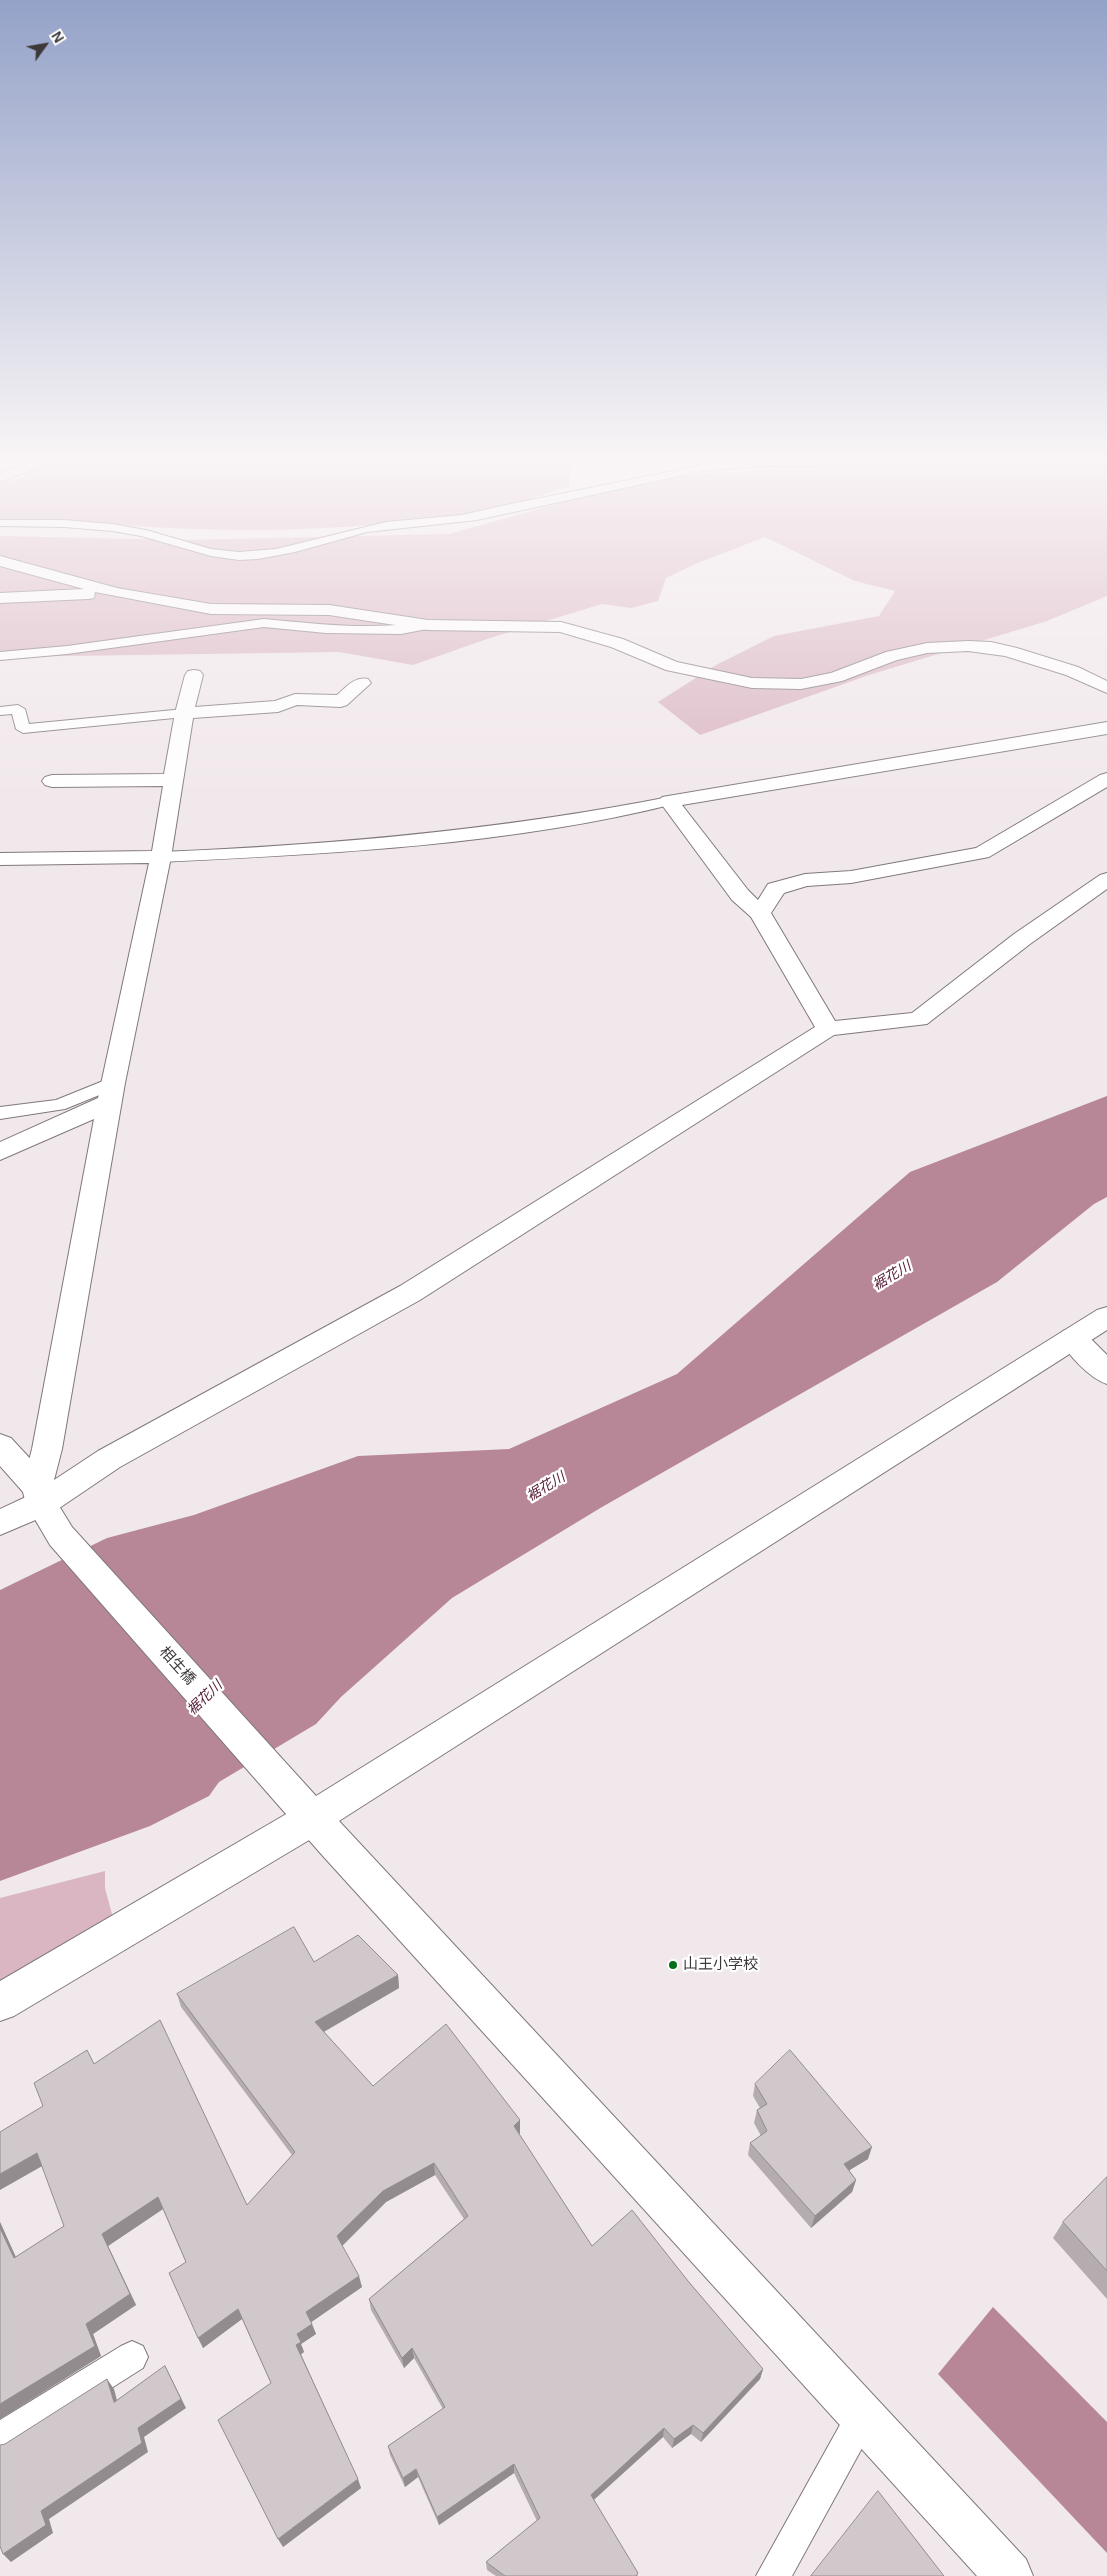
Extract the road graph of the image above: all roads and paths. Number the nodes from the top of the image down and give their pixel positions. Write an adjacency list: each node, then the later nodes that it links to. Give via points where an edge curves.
1 (55, 576): 2 (street)
2 (116, 593): 3 (street); 4 (street, via 211,609 329,610)
3 (0, 598)
4 (428, 626): 5 (lane, via 401,630 264,623); 8 (street, via 561,627 617,643 672,666 722,678 778,685 836,677 892,656 927,648 991,647 1072,671)
5 (0, 656)
6 (194, 675): 10 (street)
7 (362, 682): 10 (street, via 341,701 295,699 278,706)
8 (1107, 688)
9 (0, 711): 10 (lane, via 18,709 23,729)
10 (184, 713): 13 (street)
11 (1107, 728): 15 (street)
12 (1107, 779): 19 (street, via 982,853 851,878 805,880 776,889)
13 (173, 780): 14 (street); 16 (street)
14 (52, 781)
15 (670, 801): 16 (lane, via 595,817 428,838 298,851); 19 (street, via 740,895)
16 (161, 857): 17 (street); 21 (street)
17 (0, 859)
18 (1107, 879): 20 (street, via 918,1019)
19 (760, 913): 20 (street)
20 (828, 1029): 28 (street, via 410,1293)
21 (112, 1093): 22 (lane); 23 (street); 28 (street)
22 (0, 1113)
23 (0, 1152)
24 (1107, 1317): 25 (street)
25 (1073, 1338): 26 (street); 30 (street)
26 (1107, 1373)
27 (0, 1446): 28 (street, 相生橋)
28 (39, 1496): 29 (street); 30 (street, 相生橋, via 61,1536)
29 (0, 1523)
30 (312, 1818): 31 (street); 33 (street, 相生橋)
31 (0, 2002)
32 (132, 2358): 34 (lane)
33 (864, 2417): 35 (lane); 36 (street, 相生橋)
34 (0, 2439)
35 (773, 2576)
36 (1009, 2576)

